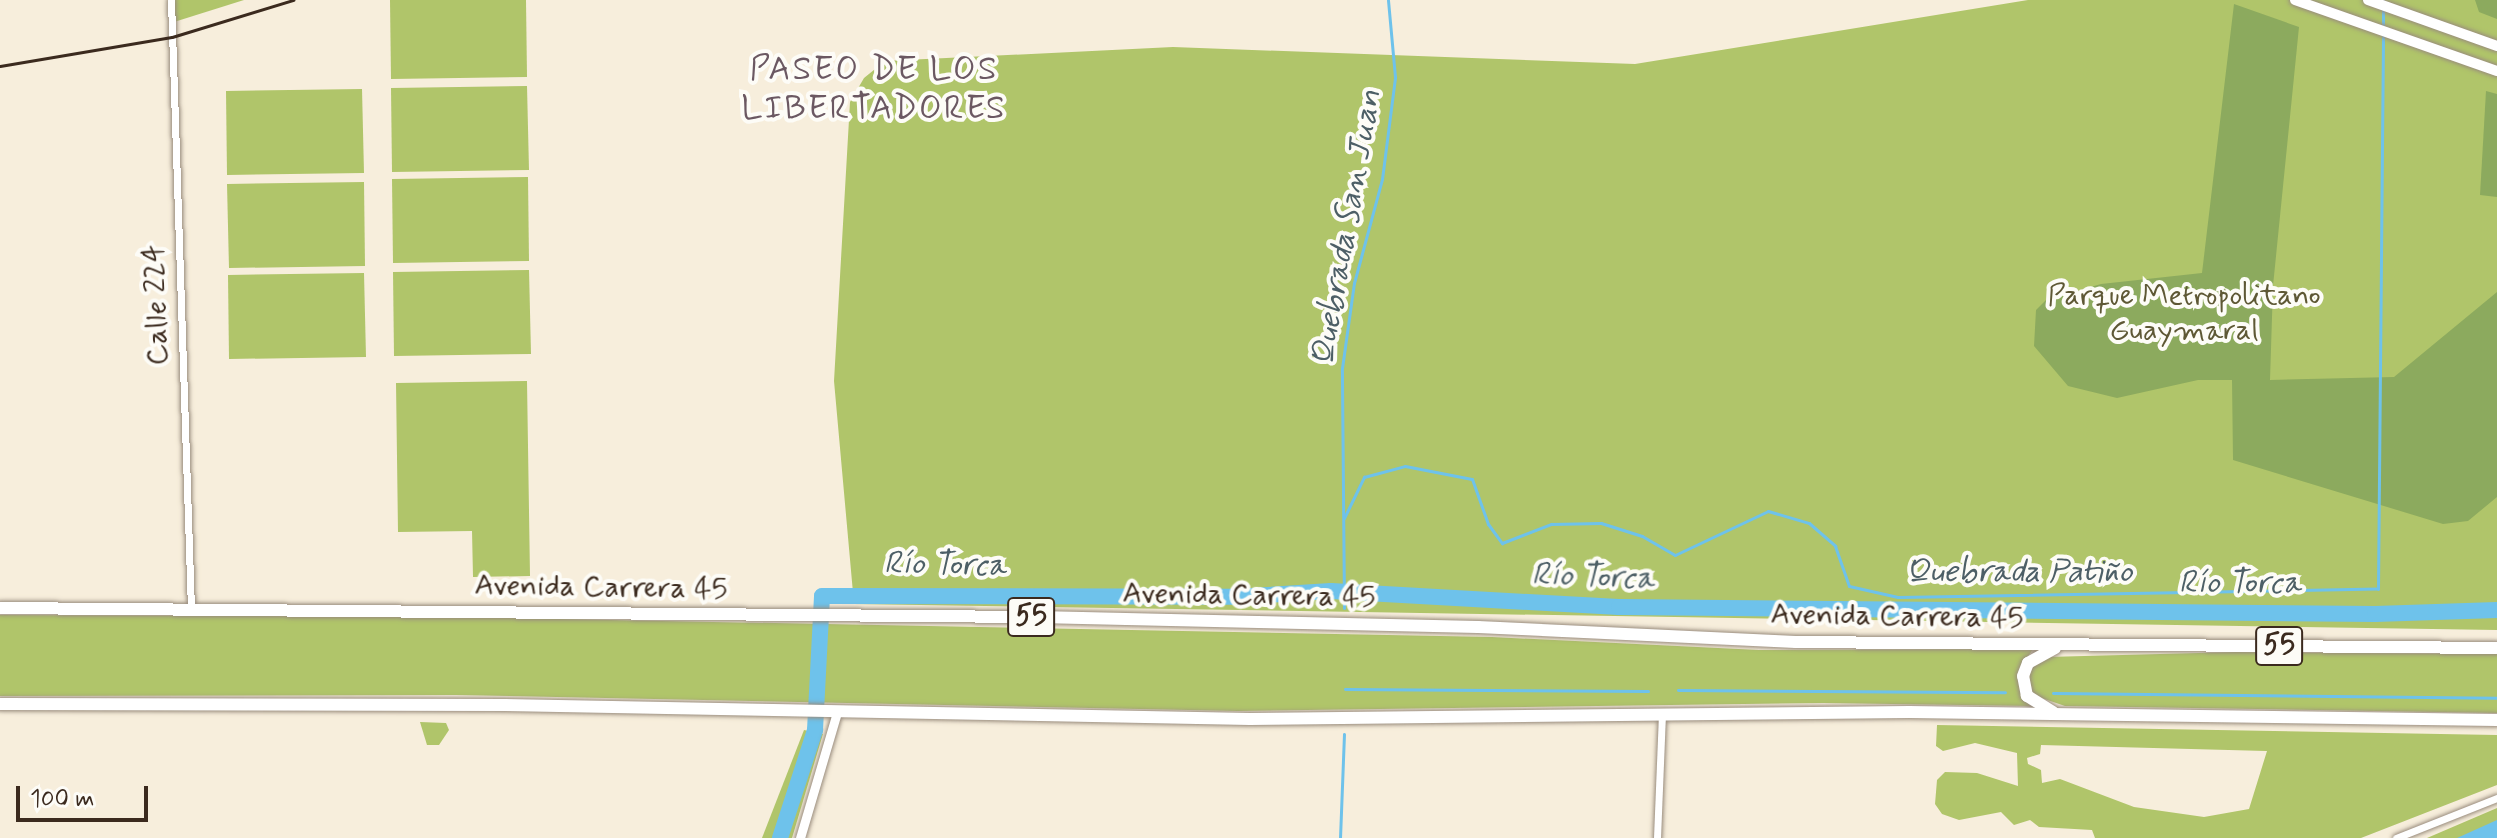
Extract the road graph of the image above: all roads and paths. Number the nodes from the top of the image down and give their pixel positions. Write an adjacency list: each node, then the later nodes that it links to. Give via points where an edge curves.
1 (171, 0): 7 (street, Calle 224)
2 (2295, 0): 5 (main road)
3 (2368, 0): 4 (main road)
4 (2497, 46)
5 (2497, 71)
6 (0, 608): 7 (highway, Avenida Carrera 45 / 55)
7 (191, 608): 8 (highway, Avenida Carrera 45 / 55, via 1288,622 1796,642)
8 (2061, 645): 9 (highway, Avenida Carrera 45 / 55); 13 (highway, via 2028,663 2022,686 2036,704)
9 (2497, 648)
10 (0, 704): 11 (highway)
11 (837, 712): 12 (highway, via 1250,719); 16 (street)
12 (1662, 714): 13 (highway); 17 (street)
13 (2062, 714): 14 (highway)
14 (2497, 720)
15 (2497, 798): 18 (street)
16 (800, 838)
17 (1657, 838)
18 (2396, 838)

